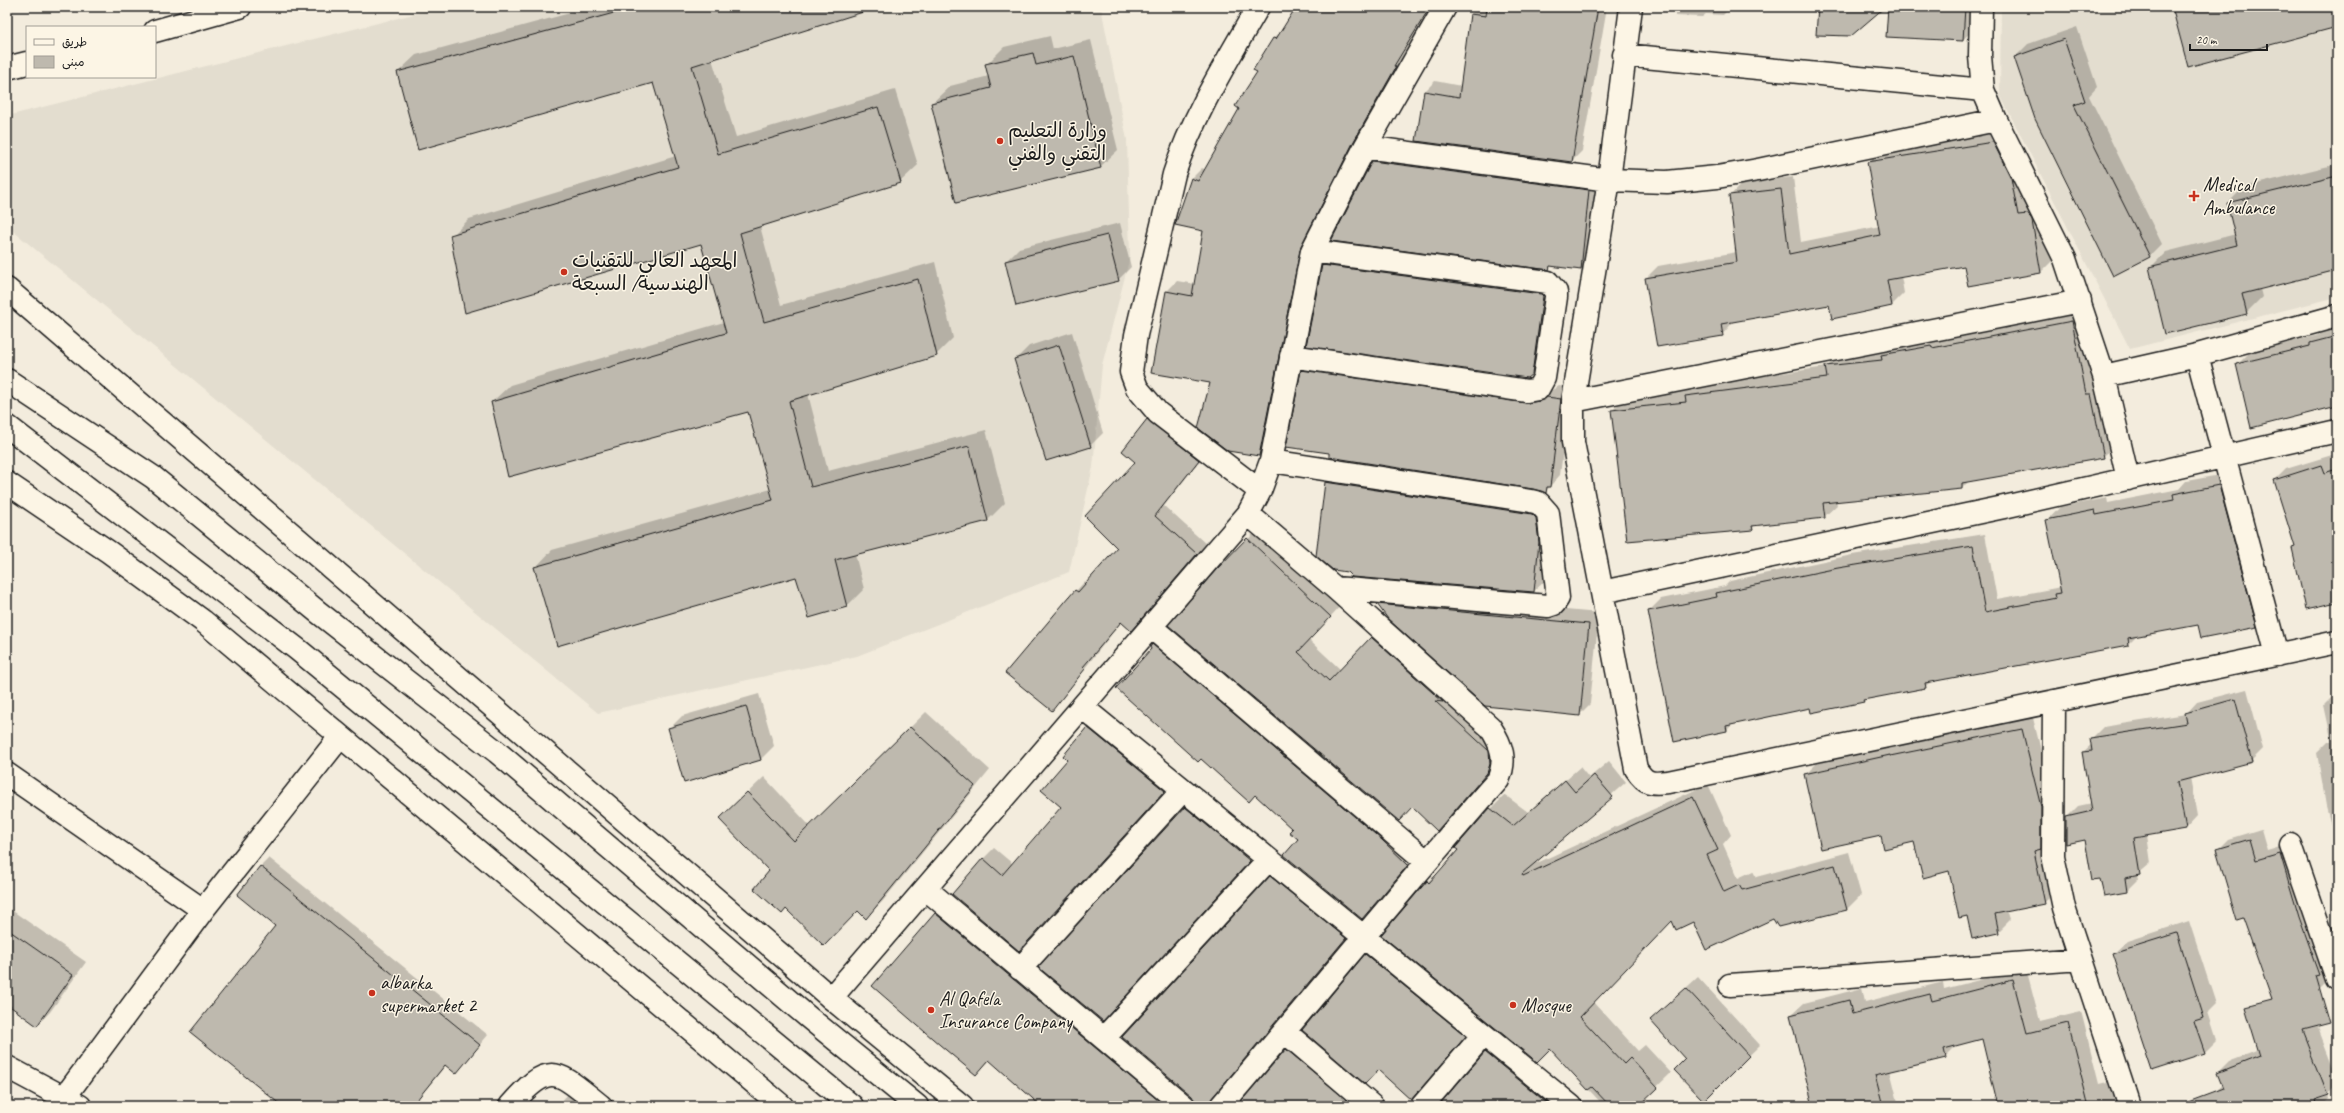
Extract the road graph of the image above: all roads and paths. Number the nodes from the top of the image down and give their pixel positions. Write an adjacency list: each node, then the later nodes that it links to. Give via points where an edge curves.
1 (240, 7): 6 (main road)
2 (1258, 7): 29 (main road, via 1212,89 1181,152 1136,335 1131,372 1137,388 1158,413)
3 (1445, 7): 12 (main road)
4 (1631, 7): 7 (main road)
5 (1980, 7): 10 (main road)
6 (156, 31)
7 (1624, 55): 10 (main road); 13 (main road)
8 (26, 64): 9 (main road)
9 (7, 68)
10 (1983, 90): 11 (main road)
11 (1996, 120): 13 (main road, via 1717,177 1667,182); 16 (main road, via 2046,219)
12 (1365, 147): 13 (main road); 14 (main road)
13 (1609, 180): 22 (main road)
14 (1312, 251): 19 (main road); 19 (main road, via 1548,282 1556,292 1556,298 1544,378 1538,389 1527,391)
15 (7, 289): 51 (main road)
16 (2080, 302): 20 (main road); 22 (main road)
17 (2337, 316): 18 (main road)
18 (2197, 355): 20 (main road); 25 (main road)
19 (1291, 356): 26 (main road)
20 (2104, 376): 27 (main road)
21 (7, 380): 62 (main road, via 153,477 318,612 497,752 808,1017)
22 (1573, 401): 32 (main road, via 1573,442)
23 (7, 426): 61 (main road, via 297,649)
24 (2337, 431): 25 (main road)
25 (2225, 458): 27 (main road); 35 (main road)
26 (1271, 461): 29 (main road); 31 (main road, via 1531,501 1539,503 1548,513 1558,591 1558,598 1554,604 1548,606)
27 (2128, 479): 32 (main road)
28 (7, 483): 38 (main road, via 109,552 204,621)
29 (1260, 491): 30 (main road)
30 (1248, 514): 31 (main road); 33 (main road)
31 (1335, 588): 43 (main road, via 1490,727 1499,741 1503,768 1498,780)
32 (1602, 592): 36 (main road, via 1636,769 1643,780 1655,784)
33 (1151, 627): 37 (main road); 43 (main road)
34 (2337, 642): 35 (main road)
35 (2277, 655): 36 (main road)
36 (2054, 701): 47 (main road, via 2053,856 2064,908)
37 (1082, 707): 40 (main road); 44 (main road)
38 (340, 737): 45 (main road); 60 (main road)
39 (7, 774): 45 (main road)
40 (1183, 790): 42 (main road); 48 (main road)
41 (2291, 845): 49 (main road)
42 (1268, 860): 46 (main road); 54 (main road)
43 (1426, 861): 46 (main road)
44 (926, 889): 48 (main road); 51 (main road)
45 (203, 910): 56 (main road)
46 (1363, 937): 52 (main road); 53 (main road)
47 (2080, 959): 50 (main road); 68 (main road)
48 (1020, 969): 54 (main road)
49 (2337, 979)
50 (1730, 985)
51 (831, 998): 63 (main road)
52 (1285, 1032): 65 (main road); 66 (main road)
53 (1483, 1035): 57 (main road); 67 (main road)
54 (1104, 1038): 64 (main road)
55 (7, 1068): 56 (main road)
56 (67, 1103)
57 (1568, 1105)
58 (510, 1106): 59 (main road, via 539,1078 553,1074 565,1078)
59 (601, 1106)
60 (782, 1106)
61 (852, 1106)
62 (917, 1106)
63 (962, 1106)
64 (1184, 1106)
65 (1220, 1106)
66 (1372, 1106)
67 (1422, 1106)
68 (2129, 1106)

